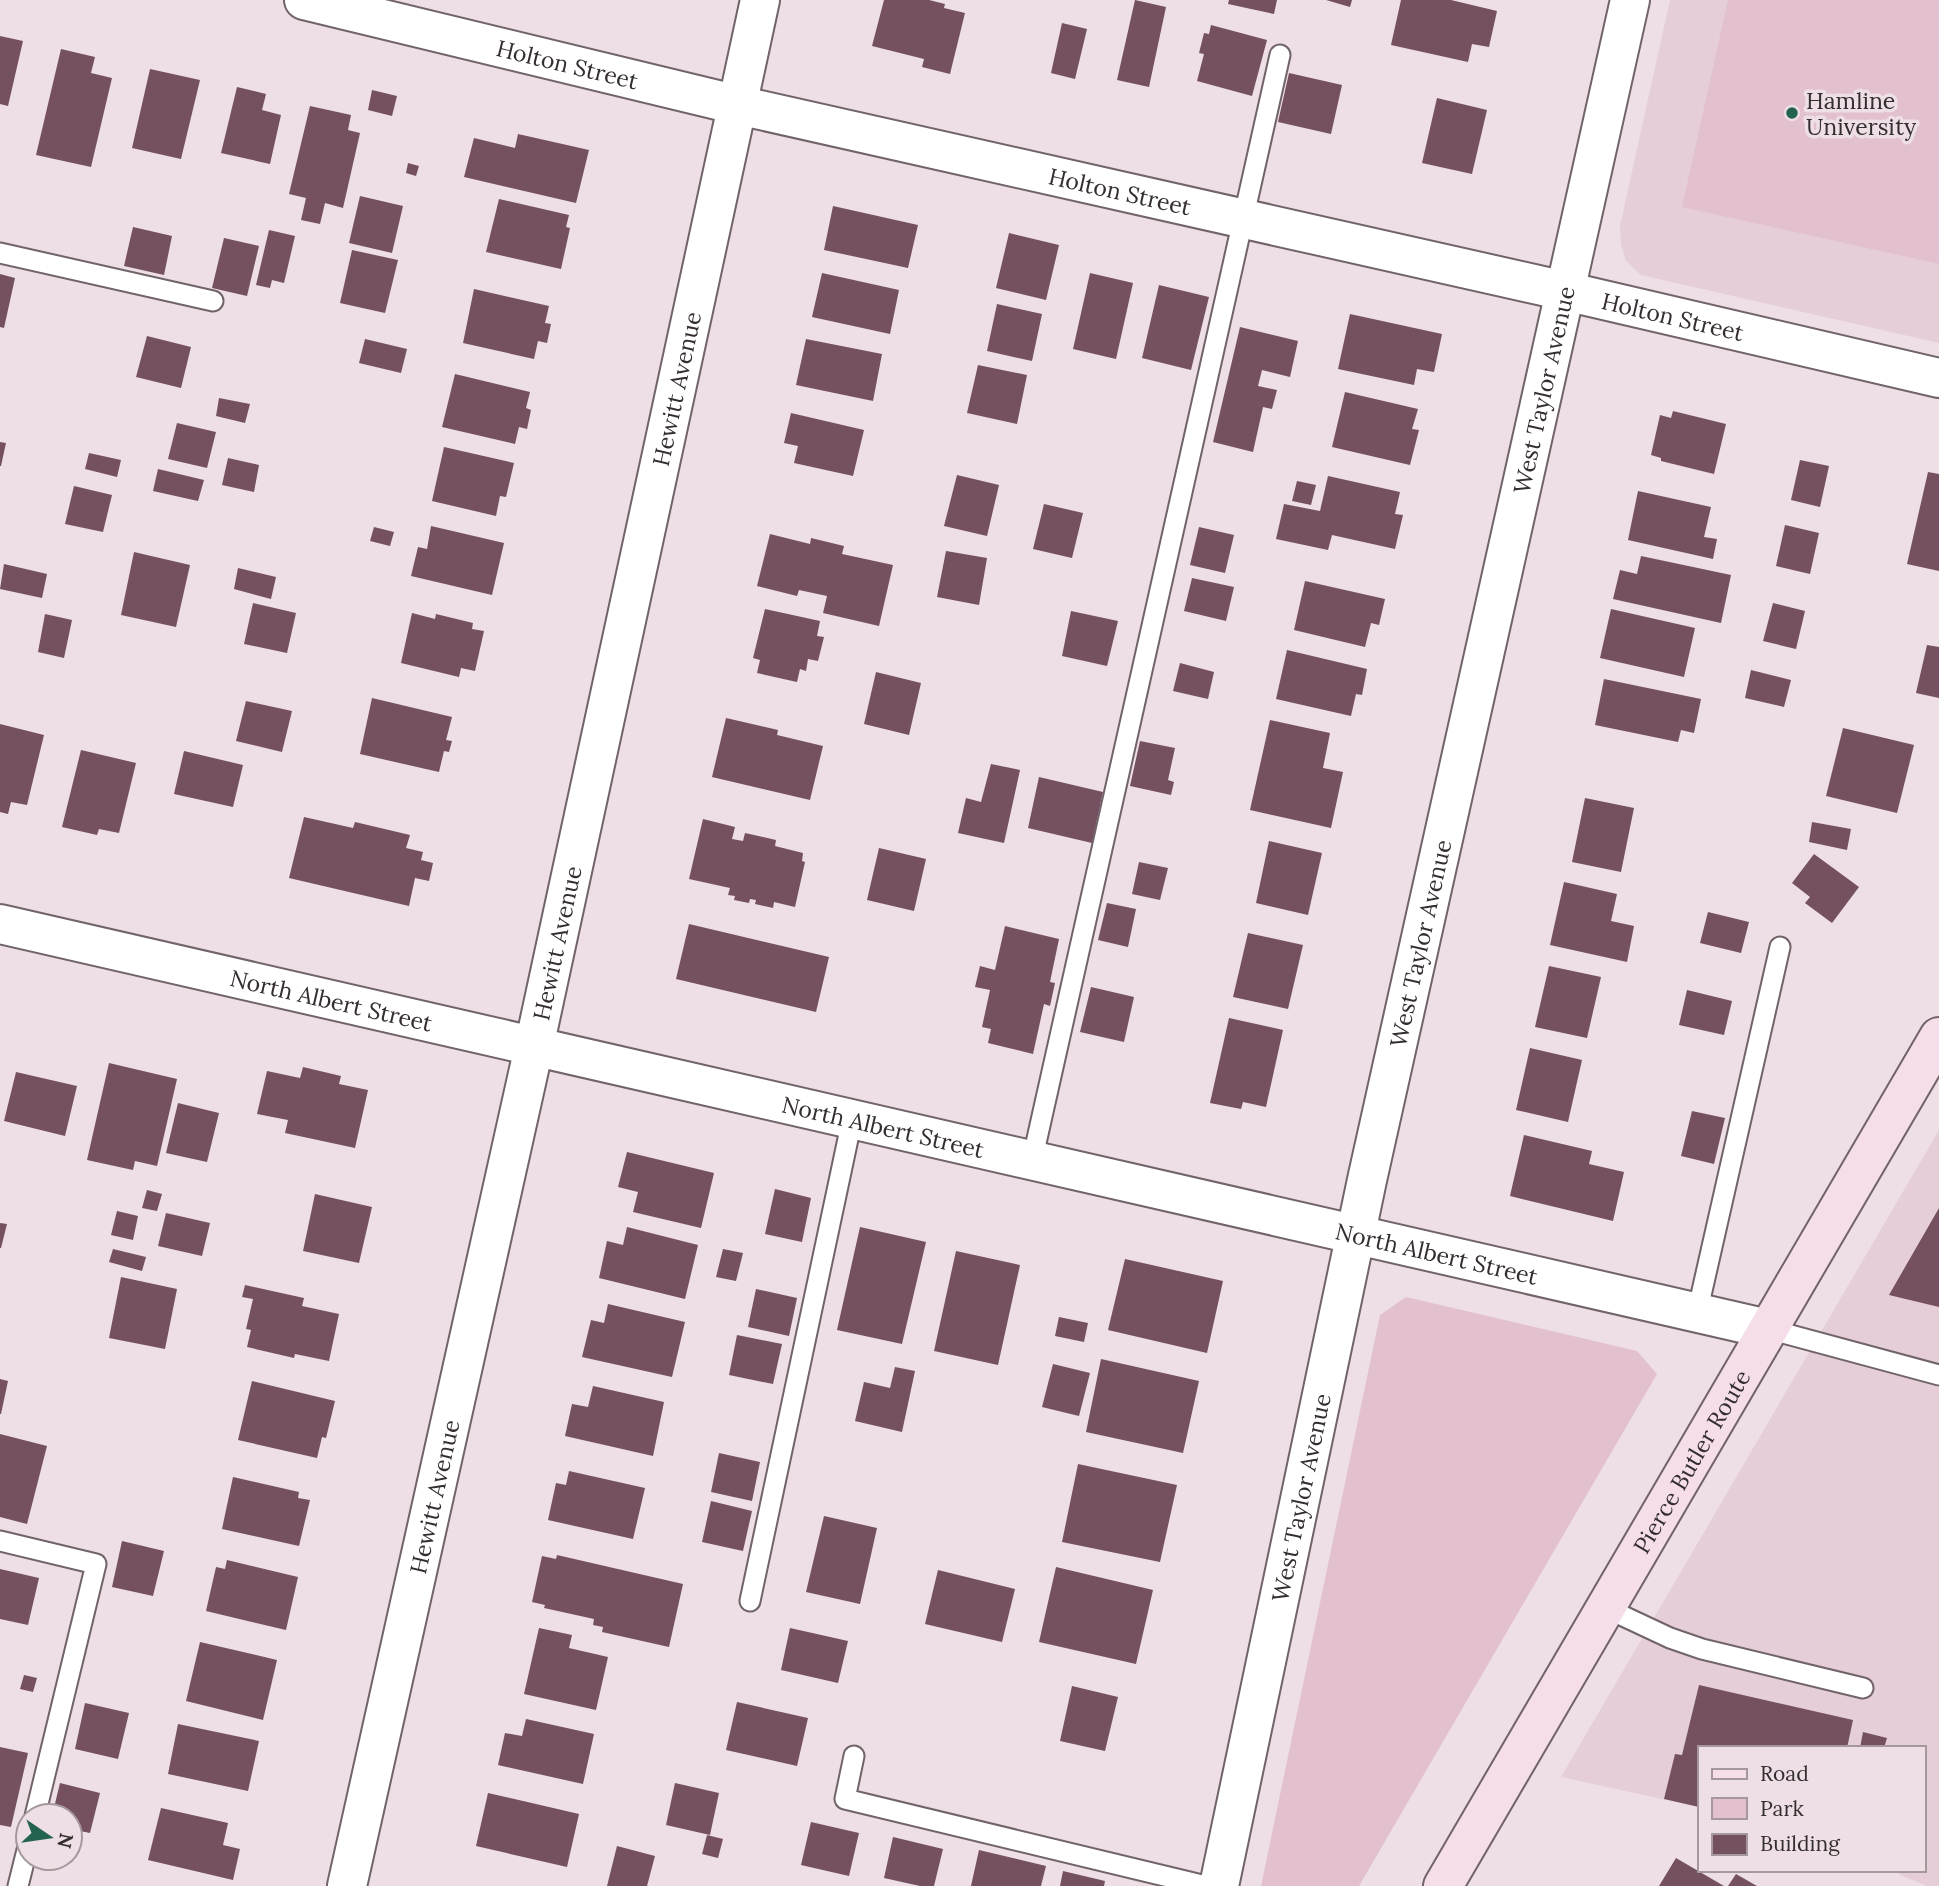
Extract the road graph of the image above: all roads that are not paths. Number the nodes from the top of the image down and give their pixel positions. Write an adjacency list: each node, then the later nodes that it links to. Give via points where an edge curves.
1 (304, 0): 4 (street, Holton Street)
2 (760, 0): 6 (street, Hewitt Avenue)
3 (1630, 0): 9 (street, West Taylor Avenue)
4 (379, 9): 6 (street, Holton Street)
5 (1279, 55): 7 (lane)
6 (738, 105): 7 (street, Holton Street); 15 (street, Hewitt Avenue)
7 (1242, 219): 9 (street, Holton Street); 17 (lane)
8 (0, 253): 10 (lane)
9 (1565, 291): 11 (street, Holton Street); 18 (street, West Taylor Avenue)
10 (213, 301)
11 (1939, 378)
12 (0, 924): 15 (street, North Albert Street)
13 (1780, 947): 19 (lane)
14 (1939, 1037): 20 (main road, Pierce Butler Route)
15 (534, 1047): 16 (street, North Albert Street); 28 (street, Hewitt Avenue)
16 (852, 1119): 17 (street, North Albert Street); 23 (lane)
17 (1032, 1161): 18 (street, North Albert Street)
18 (1355, 1233): 19 (street, North Albert Street); 30 (street, West Taylor Avenue)
19 (1697, 1313): 20 (street, North Albert Street)
20 (1768, 1329): 21 (lane); 24 (main road, Pierce Butler Route)
21 (1939, 1374)
22 (0, 1541): 27 (lane, via 96,1564)
23 (750, 1601)
24 (1606, 1608): 25 (lane, via 1702,1649); 31 (main road, Pierce Butler Route)
25 (1863, 1688)
26 (853, 1756): 29 (lane, via 845,1799)
27 (38, 1802)
28 (347, 1886)
29 (1206, 1886)
30 (1219, 1886)
31 (1443, 1886)

